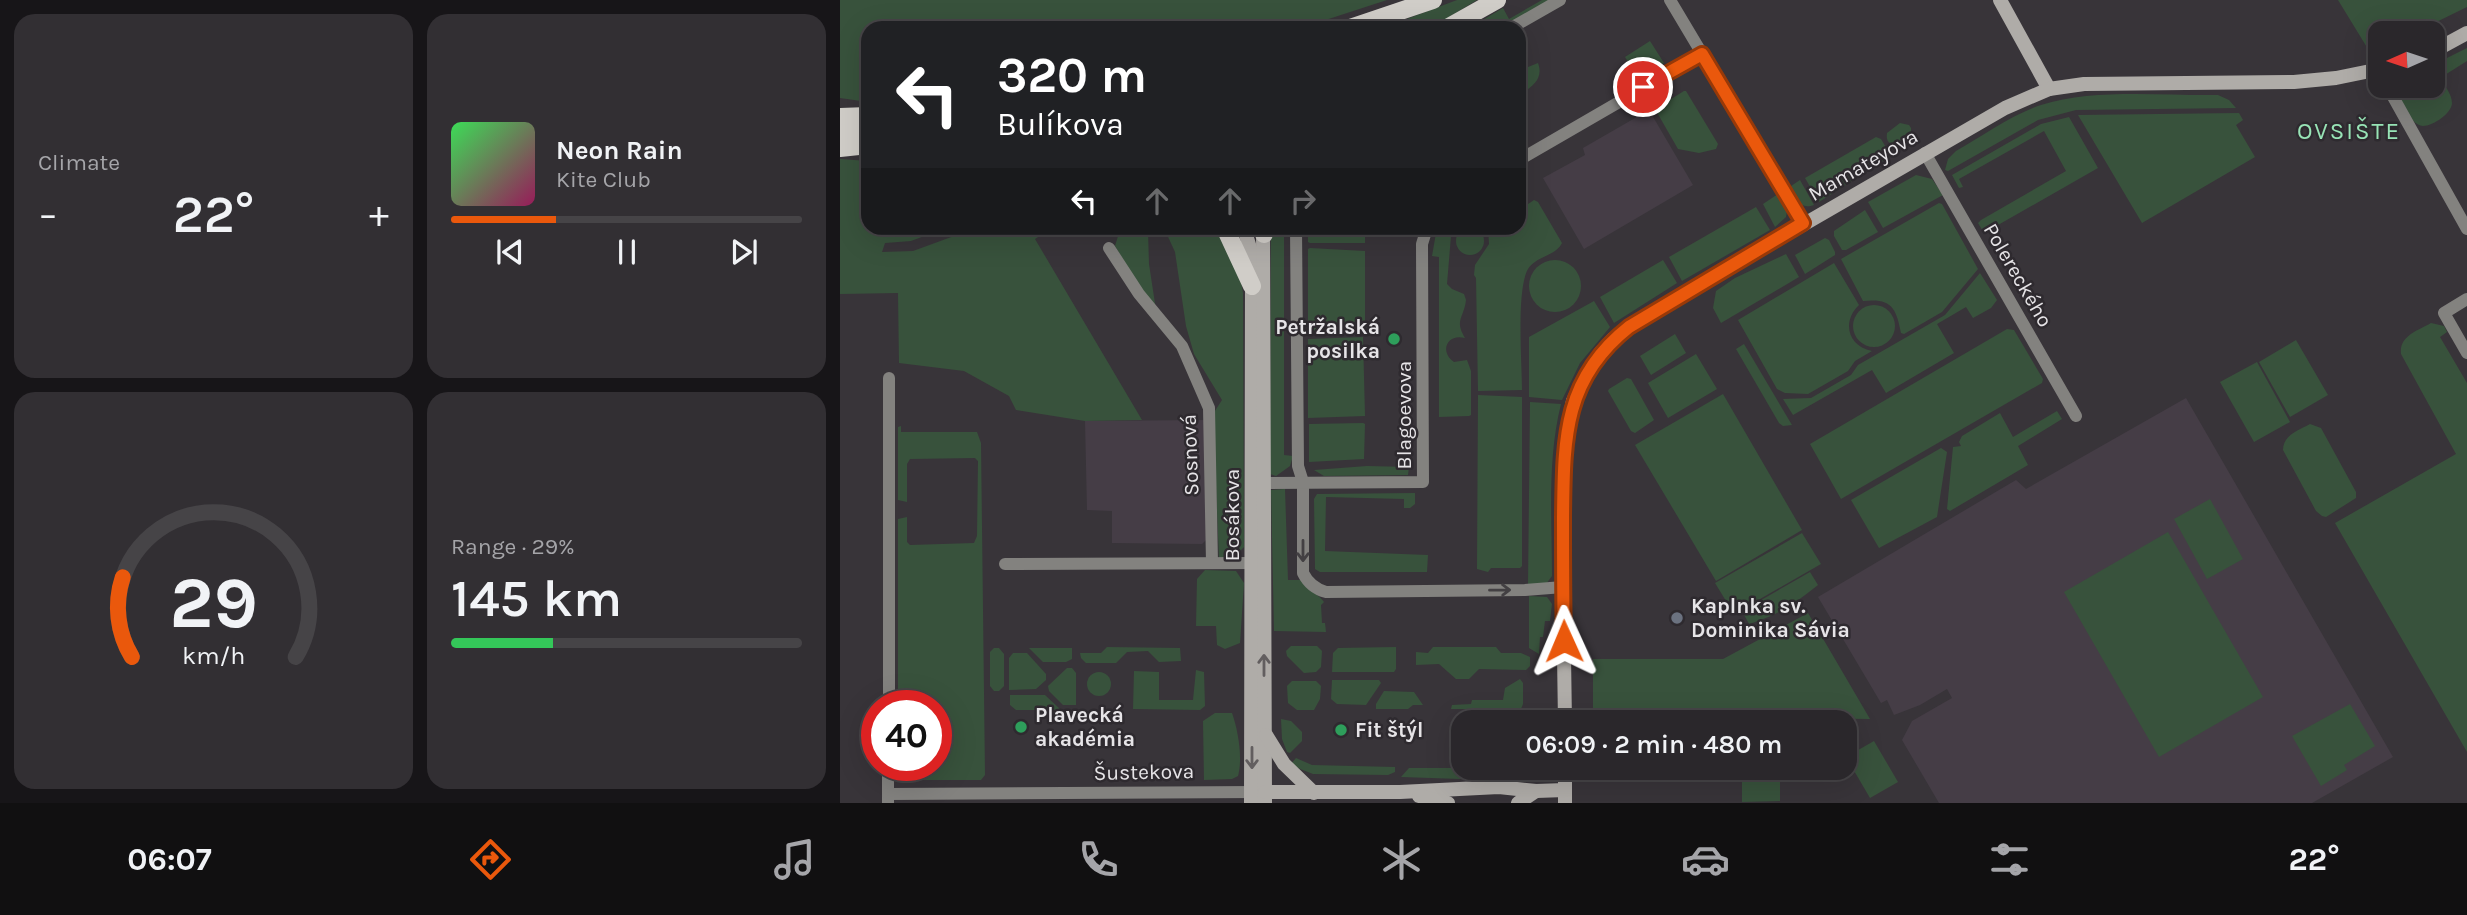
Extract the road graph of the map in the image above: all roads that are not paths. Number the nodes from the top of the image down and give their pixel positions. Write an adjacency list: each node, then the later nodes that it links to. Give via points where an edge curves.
1 (1433, 0): 6 (main road)
2 (1497, 0): 7 (main road)
3 (1560, 0): 8 (street)
4 (1670, 0): 11 (street)
5 (2000, 0): 13 (street)
6 (1371, 21)
7 (1460, 21)
8 (1523, 21)
9 (2467, 33): 10 (street)
10 (2445, 45)
11 (1702, 54): 22 (street); 23 (street)
12 (2368, 73): 13 (street, Mamateyova, via 2294,82 2084,84)
13 (2049, 89): 21 (street, Mamateyova)
14 (2394, 98): 24 (street)
15 (861, 116): 16 (main road)
16 (840, 117)
17 (861, 133): 18 (main road)
18 (840, 134)
19 (861, 146): 20 (main road)
20 (840, 148)
21 (1925, 153): 23 (street, Mamateyova); 35 (street, Polereckého)
22 (1526, 156)
23 (1803, 223): 41 (street, Mamateyova, via 1629,327 1590,368 1573,401 1565,440)
24 (2467, 229)
25 (1228, 235): 31 (main road)
26 (1246, 235): 31 (street, Bosákova)
27 (1264, 235): 36 (street, Bosákova)
28 (1296, 235): 37 (street, via 1298,466)
29 (1425, 235): 37 (street, Blagoevova, via 1423,482)
30 (1110, 248): 38 (street, Sosnová, via 1139,294 1182,346 1209,408)
31 (1252, 286): 36 (street, Bosákova)
32 (2467, 299): 33 (street, via 2444,313)
33 (2467, 353)
34 (889, 378): 42 (street)
35 (2076, 416)
36 (1258, 482): 37 (street, Blagoevova); 39 (street, Bosákova); 44 (street, Bosákova, one-way to 36)
37 (1303, 482): 41 (street, one-way to 41, via 1303,573 1319,590)
38 (1212, 563): 39 (street); 40 (street)
39 (1253, 563): 48 (street, Bosákova, one-way to 48)
40 (1005, 564)
41 (1563, 587): 43 (street, Mamateyova)
42 (888, 690)
43 (1564, 710)
44 (1265, 733): 47 (street, via 1284,764); 48 (street, Bosákova)
45 (1536, 791): 46 (street, Šustekova, via 1499,787); 49 (street, Šustekova); 53 (street)
46 (1400, 792): 47 (street, Šustekova); 52 (street, Šustekova)
47 (1314, 793): 48 (street, Šustekova); 51 (street)
48 (1258, 797): 50 (street, Šustekova)
49 (1565, 797)
50 (888, 798)
51 (1298, 803)
52 (1448, 803)
53 (1518, 803)

